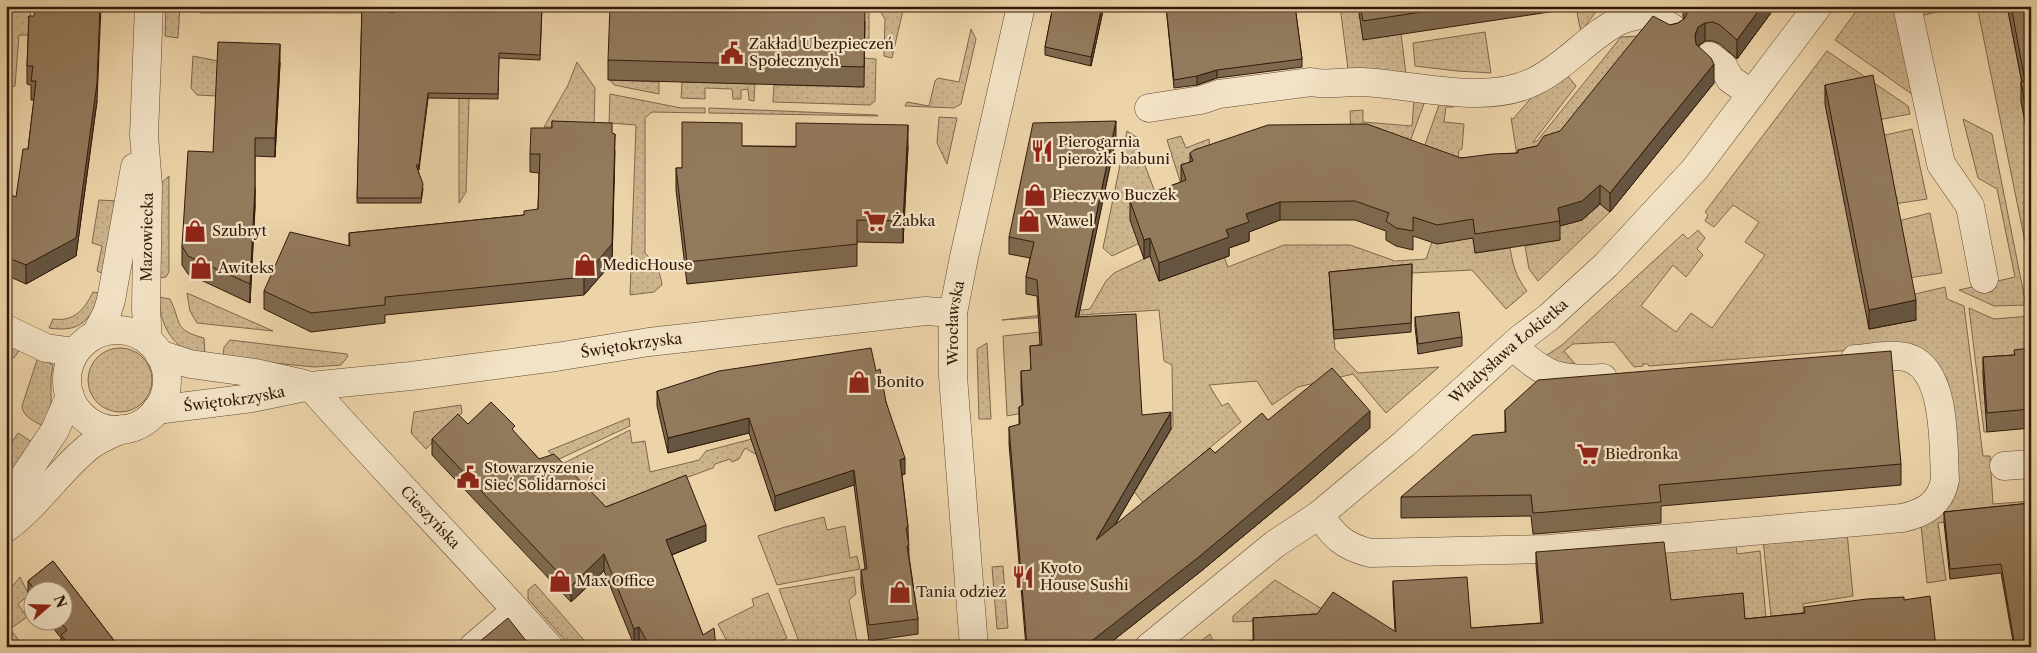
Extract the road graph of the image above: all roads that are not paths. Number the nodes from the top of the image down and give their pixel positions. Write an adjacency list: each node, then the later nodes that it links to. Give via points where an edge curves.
1 (149, 6): 9 (street, Mazowiecka)
2 (1021, 6): 11 (street, Wrocławska)
3 (1818, 6): 7 (street, Władysława Łokietka)
4 (1907, 6): 10 (street, via 1941,164 1970,206)
5 (1663, 31): 8 (street, via 1661,20 1647,15 1621,20 1538,80 1510,89 1474,93 1361,82 1311,82 1219,94)
6 (1716, 70): 7 (street)
7 (1752, 94): 14 (street, Władysława Łokietka, via 1695,169 1606,264)
8 (1149, 108)
9 (144, 134): 13 (street, Mazowiecka, via 133,176 111,300); 15 (street, Mazowiecka, via 148,186 146,308)
10 (1984, 279)
11 (953, 313): 19 (street, Świętokrzyska, via 926,310 883,314 649,342 411,376); 29 (street, Wrocławska, via 953,385)
12 (6, 329): 16 (street, via 46,348)
13 (96, 334): 15 (street, via 123,330 140,336); 16 (street)
14 (1513, 346): 18 (street, via 1541,369 1562,378); 24 (street, Władysława Łokietka, via 1411,438)
15 (154, 347): 19 (street, Świętokrzyska, via 190,364 255,373); 21 (street, via 163,361 167,378 164,395)
16 (75, 352): 20 (street, via 67,374)
17 (1829, 361): 24 (street, via 1907,357 1925,368 1931,376 1940,408 1945,480 1938,500 1929,508 1902,518 1548,549 1403,553 1370,553 1355,549 1334,536)
18 (1625, 376)
19 (310, 386): 21 (street, Świętokrzyska, via 252,398); 26 (street, Cieszyńska)
20 (70, 396): 22 (street, via 80,413 95,425); 23 (street, via 55,430)
21 (156, 410): 22 (street, via 138,425)
22 (122, 429): 25 (street, via 91,446 24,515)
23 (6, 504)
24 (1318, 515): 30 (street, Władysława Łokietka, via 1275,544)
25 (6, 528)
26 (516, 610): 27 (street); 28 (street, Cieszyńska)
27 (474, 647)
28 (549, 647)
29 (974, 647)
30 (1149, 647)

